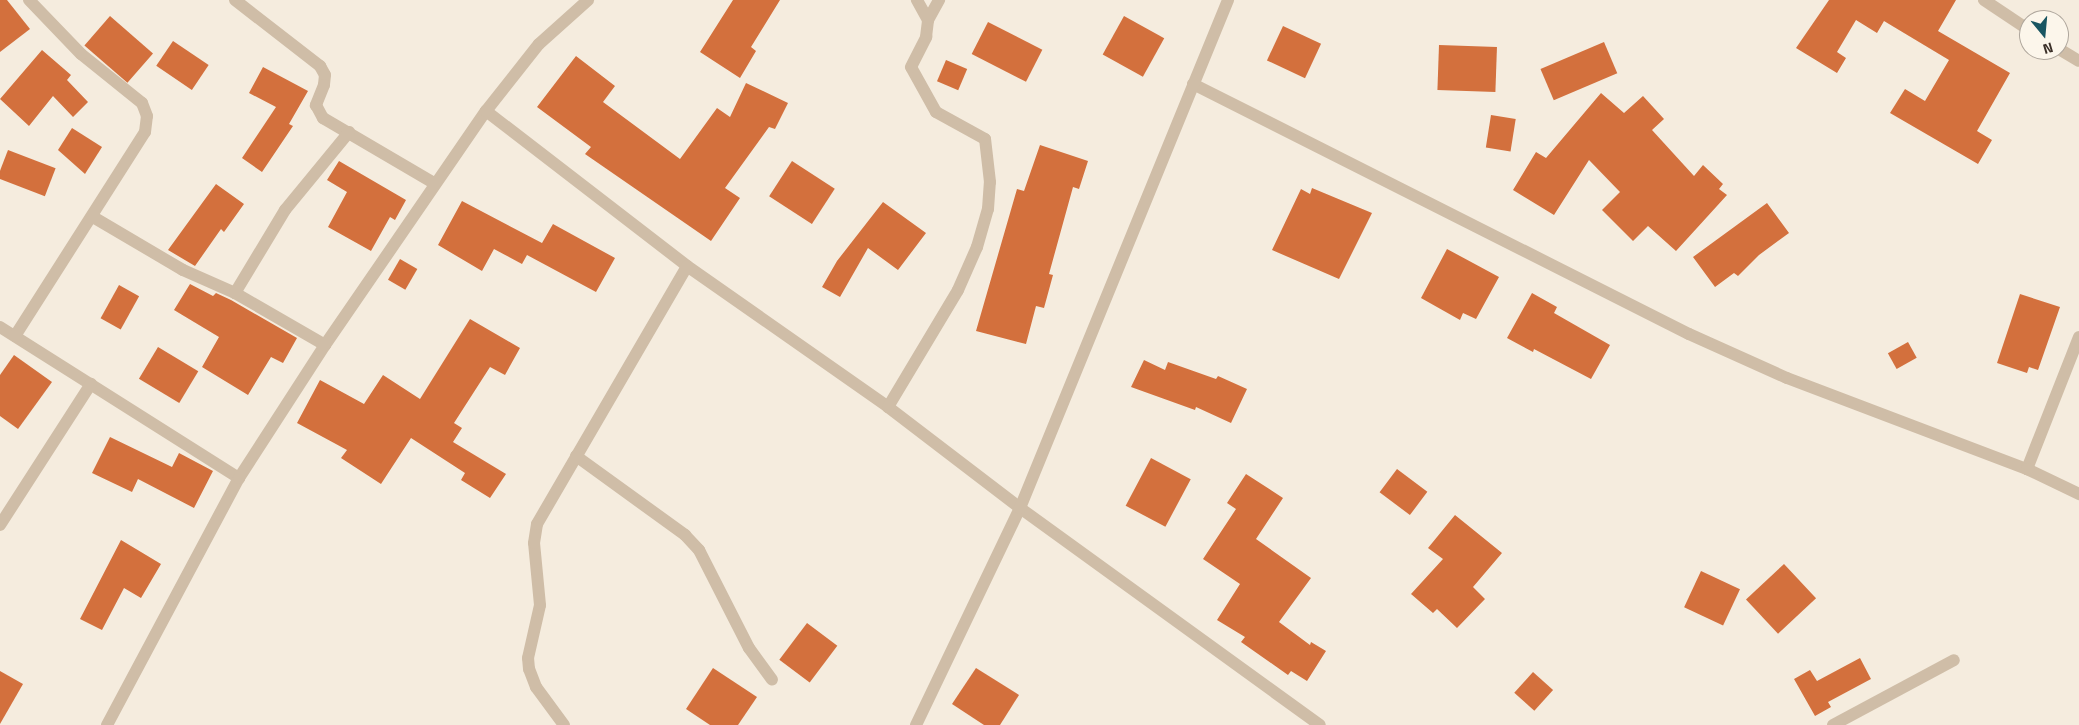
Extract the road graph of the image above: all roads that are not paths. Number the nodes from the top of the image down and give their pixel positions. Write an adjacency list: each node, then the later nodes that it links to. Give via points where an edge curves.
1 (29, 0): 14 (street, via 80,54 142,103 147,116 145,132)
2 (235, 0): 12 (street, via 320,66 324,75 317,112)
3 (588, 0): 11 (street, via 539,44)
4 (917, 0): 8 (street)
5 (939, 0): 8 (street)
6 (1228, 0): 10 (street)
7 (1984, 0): 9 (street)
8 (928, 20): 22 (street, via 926,37 911,67 936,112 985,140 990,182 988,209 977,247 958,290)
9 (2019, 23)
10 (1193, 84): 24 (street, via 1689,334 1787,378); 27 (street)
11 (486, 111): 13 (street); 15 (street)
12 (349, 132): 13 (street); 16 (street, via 285,210)
13 (434, 183): 20 (street)
14 (94, 217): 16 (street, via 183,270); 18 (street)
15 (686, 266): 22 (street); 23 (street)
16 (235, 293): 20 (street)
17 (0, 327): 18 (street)
18 (15, 336): 21 (street)
19 (2079, 336): 24 (street)
20 (325, 345): 25 (street)
21 (91, 384): 25 (street); 28 (street)
22 (888, 407): 27 (street)
23 (576, 456): 30 (street, via 685,536 699,550 749,648); 32 (street, via 537,524 534,543 540,605 528,658 536,687)
24 (2027, 469): 26 (street)
25 (239, 478): 31 (street)
26 (2079, 494)
27 (1020, 508): 33 (street); 34 (street)
28 (0, 525)
29 (1954, 660): 35 (street)
30 (772, 680)
31 (107, 725)
32 (564, 725)
33 (916, 725)
34 (1320, 725)
35 (1833, 725)

